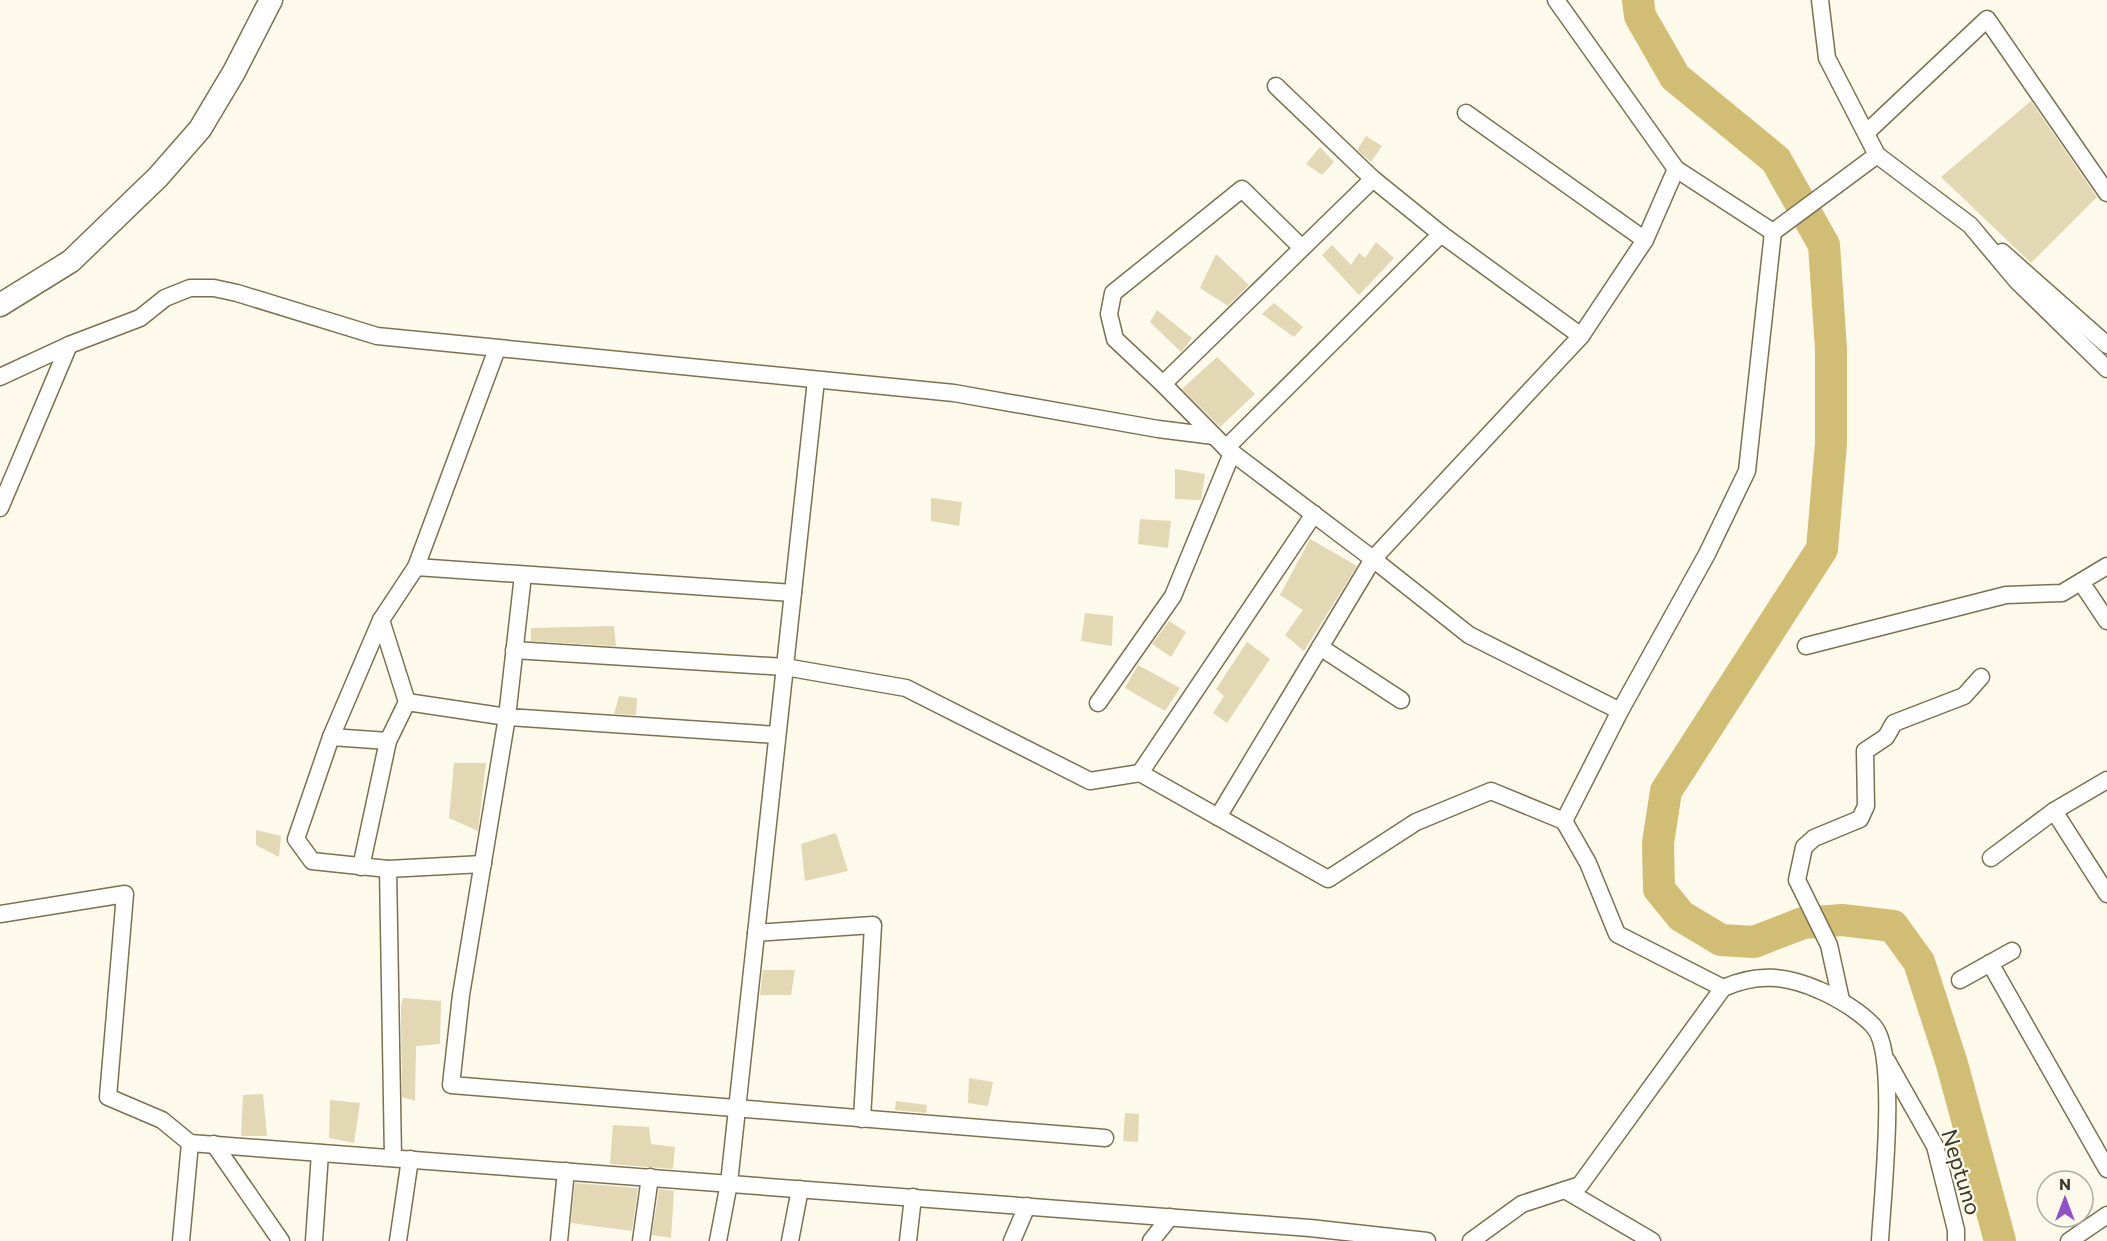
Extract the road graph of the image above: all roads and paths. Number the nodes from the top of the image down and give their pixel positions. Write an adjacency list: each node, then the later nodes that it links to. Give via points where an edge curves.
1 (270, 0): 15 (main road, via 200,129 158,177 71,261)
2 (1556, 0): 8 (street)
3 (1820, 0): 6 (street, via 1827,58)
4 (1276, 86): 9 (street)
5 (1466, 113): 13 (street)
6 (1866, 133): 7 (street); 10 (street, via 1987,19)
7 (1877, 154): 11 (street); 16 (street, via 1970,225)
8 (1677, 168): 11 (street); 13 (street)
9 (1373, 179): 12 (street); 14 (street)
10 (2107, 193)
11 (1773, 232): 44 (street, via 1747,471 1707,554)
12 (1441, 234): 17 (street); 25 (street)
13 (1645, 240): 17 (street)
14 (1302, 248): 24 (street); 24 (street, via 1242,189 1113,293 1108,314 1115,339)
15 (0, 305)
16 (2084, 335): 19 (street); 21 (street)
17 (1581, 336): 28 (street)
18 (69, 345): 20 (street, via 140,318 165,298 190,288 214,288 377,336); 22 (street); 26 (street)
19 (2107, 345)
20 (497, 349): 23 (street); 30 (street)
21 (2107, 369)
22 (0, 377)
23 (816, 380): 25 (street, via 954,393 1158,429); 33 (street)
24 (1163, 384): 25 (street)
25 (1224, 446): 27 (street); 43 (street, via 1173,596)
26 (0, 508)
27 (1314, 514): 28 (street); 49 (street)
28 (1373, 559): 37 (street); 44 (street, via 1469,635)
29 (2107, 566): 32 (street)
30 (416, 567): 31 (street); 34 (street)
31 (523, 575): 33 (street); 38 (street)
32 (2081, 582): 35 (street); 36 (street, via 2062,593 2006,595)
33 (793, 593): 39 (street)
34 (381, 620): 42 (street); 47 (street)
35 (2107, 621)
36 (1806, 646)
37 (1320, 647): 41 (street); 52 (street)
38 (514, 650): 39 (street); 45 (street)
39 (785, 667): 46 (street); 49 (street, via 906,688 1090,781)
40 (1981, 677): 65 (street, via 1964,696 1893,723 1886,736 1865,752 1866,806 1860,819 1814,838 1804,847 1797,880 1829,945)
41 (1401, 700)
42 (407, 702): 45 (street); 48 (street)
43 (1098, 703)
44 (1620, 711): 53 (street)
45 (507, 717): 46 (street); 55 (street)
46 (777, 735): 60 (street)
47 (331, 737): 48 (street); 56 (street, via 296,839 312,861)
48 (388, 741): 56 (street)
49 (1140, 773): 52 (street)
50 (2107, 780): 51 (street)
51 (2054, 811): 54 (street); 58 (street)
52 (1218, 817): 53 (street, via 1328,879 1416,822 1491,791)
53 (1564, 821): 64 (street, via 1588,863 1617,934)
54 (1991, 858)
55 (483, 864): 57 (street); 67 (street, via 451,1085)
56 (361, 867): 57 (street)
57 (388, 868): 73 (street, via 389,958)
58 (2107, 894)
59 (0, 914): 70 (street, via 125,894 108,1097 162,1120)
60 (756, 933): 67 (street); 68 (street, via 873,926)
61 (2012, 951): 62 (street)
62 (1990, 963): 63 (street); 74 (street)
63 (1960, 980)
64 (1723, 988): 65 (street, via 1739,981 1768,977 1799,981); 79 (street, via 1580,1185)
65 (1841, 1000): 66 (street, via 1876,1029)
66 (1884, 1055): 99 (street, via 1888,1090); 100 (street, Neptuno, via 1935,1146)
67 (737, 1110): 68 (street); 77 (street)
68 (862, 1119): 69 (street)
69 (1105, 1138)
70 (190, 1143): 71 (street); 85 (street)
71 (214, 1144): 72 (street); 86 (street)
72 (320, 1153): 73 (street); 87 (street)
73 (402, 1159): 75 (street); 88 (street)
74 (2107, 1169)
75 (566, 1171): 76 (street); 89 (street)
76 (650, 1177): 77 (street); 90 (street)
77 (729, 1184): 78 (street); 91 (street)
78 (800, 1189): 80 (street); 92 (street)
79 (1565, 1190): 97 (street, via 1522,1204); 98 (street)
80 (913, 1197): 81 (street); 93 (street)
81 (1027, 1206): 83 (street); 94 (street)
82 (2107, 1215): 101 (street)
83 (1170, 1217): 84 (street); 95 (street)
84 (1305, 1234): 96 (street)
85 (181, 1241)
86 (281, 1241)
87 (314, 1241)
88 (398, 1241)
89 (559, 1241)
90 (641, 1241)
91 (718, 1241)
92 (790, 1241)
93 (908, 1241)
94 (1012, 1241)
95 (1150, 1241)
96 (1427, 1241)
97 (1471, 1241)
98 (1652, 1241)
99 (1880, 1241)
100 (1956, 1241)
101 (2069, 1241)

